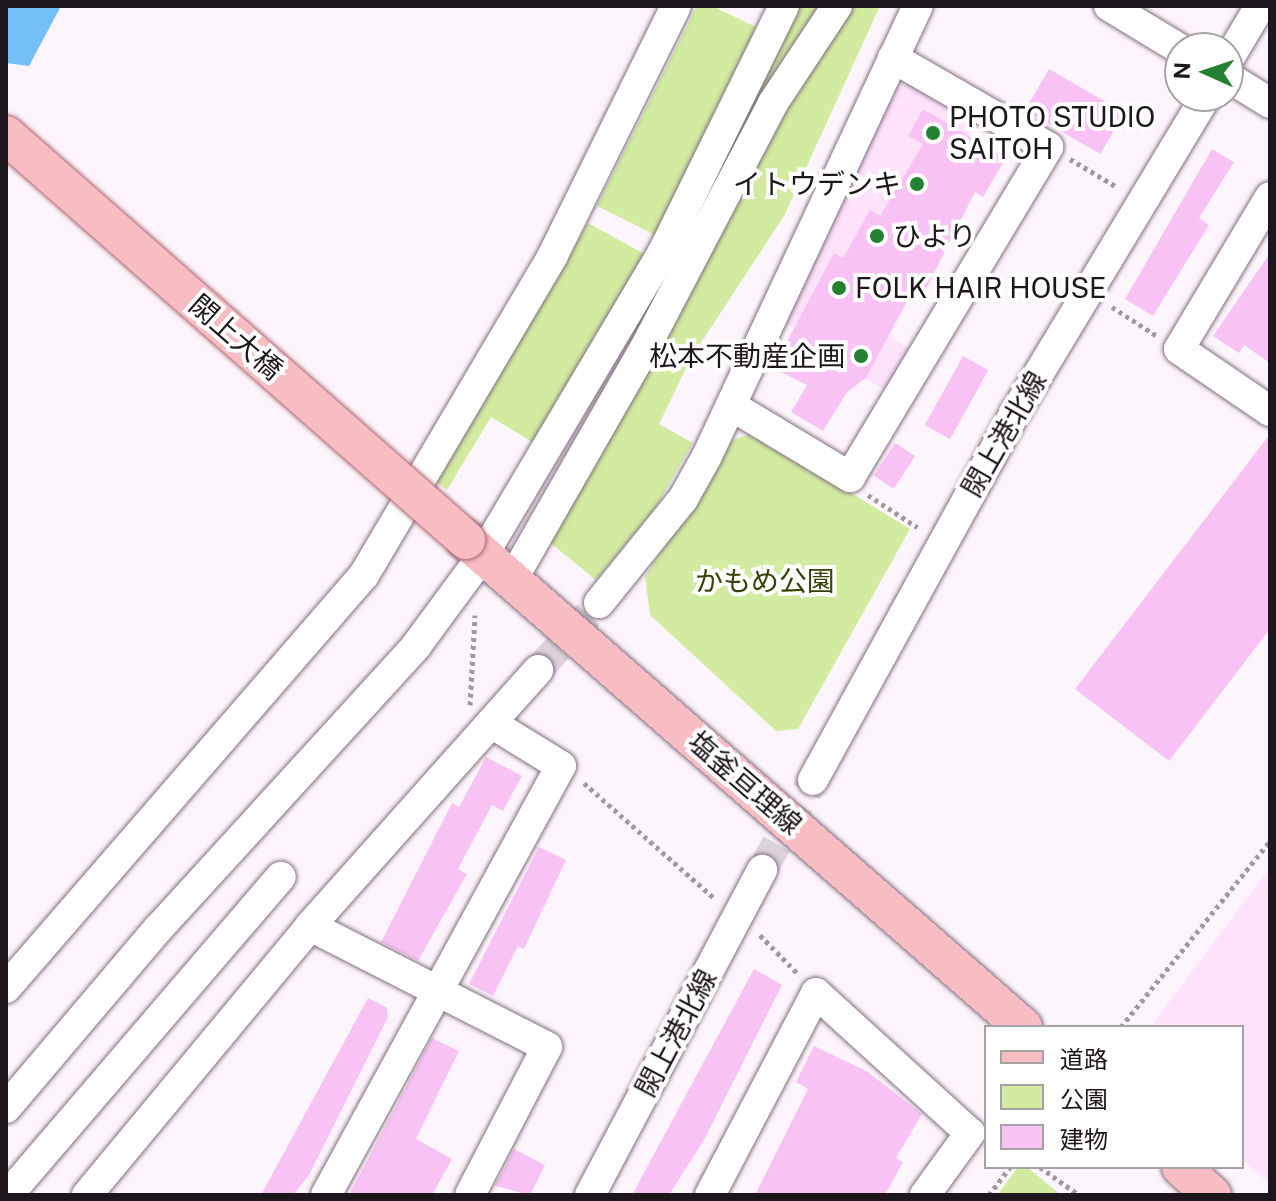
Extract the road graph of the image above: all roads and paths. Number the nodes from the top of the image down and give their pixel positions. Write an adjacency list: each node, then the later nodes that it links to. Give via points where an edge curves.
1 (676, 6): 37 (street, via 553,255 364,575)
2 (784, 6): 23 (street, via 663,252)
3 (837, 6): 24 (street, via 773,103 645,348)
4 (918, 6): 9 (street)
5 (1109, 6): 8 (street)
6 (1260, 6): 7 (street)
7 (1244, 33)
8 (1164, 39)
9 (893, 58): 14 (street); 19 (street)
10 (1244, 87): 11 (street)
11 (1270, 103)
12 (1196, 112): 30 (street, 閖上港北線, via 1015,413)
13 (6, 135): 23 (main road, 閖上大橋, bridge)
14 (1048, 147): 15 (path); 21 (street)
15 (1117, 187)
16 (1265, 216): 18 (street)
17 (1111, 307): 18 (path)
18 (1179, 349): 20 (street)
19 (732, 406): 21 (street); 25 (street, via 683,499)
20 (1270, 411)
21 (850, 477): 22 (path)
22 (917, 527)
23 (475, 548): 24 (main road, 塩釜亘理線); 42 (street, via 416,646 158,929)
24 (512, 580): 40 (main road, 塩釜亘理線)
25 (599, 603)
26 (475, 607): 28 (path)
27 (538, 670): 28 (street)
28 (480, 719): 29 (street); 35 (street)
29 (561, 766): 34 (path); 38 (street)
30 (813, 780)
31 (1269, 842): 41 (path)
32 (762, 870): 50 (street, 閖上港北線)
33 (281, 877): 46 (street)
34 (715, 899)
35 (310, 926): 38 (street); 47 (street)
36 (760, 935): 39 (path)
37 (6, 988)
38 (437, 992): 48 (street); 49 (street, via 547,1047)
39 (816, 993): 51 (street); 52 (street, via 970,1133)
40 (1021, 1025)
41 (1123, 1025)
42 (6, 1108)
43 (1008, 1169): 53 (path)
44 (1043, 1169): 54 (path)
45 (1183, 1169): 55 (main road)
46 (8, 1195)
47 (87, 1195)
48 (326, 1195)
49 (470, 1195)
50 (590, 1195)
51 (710, 1195)
52 (925, 1195)
53 (989, 1195)
54 (1079, 1195)
55 (1212, 1195)

